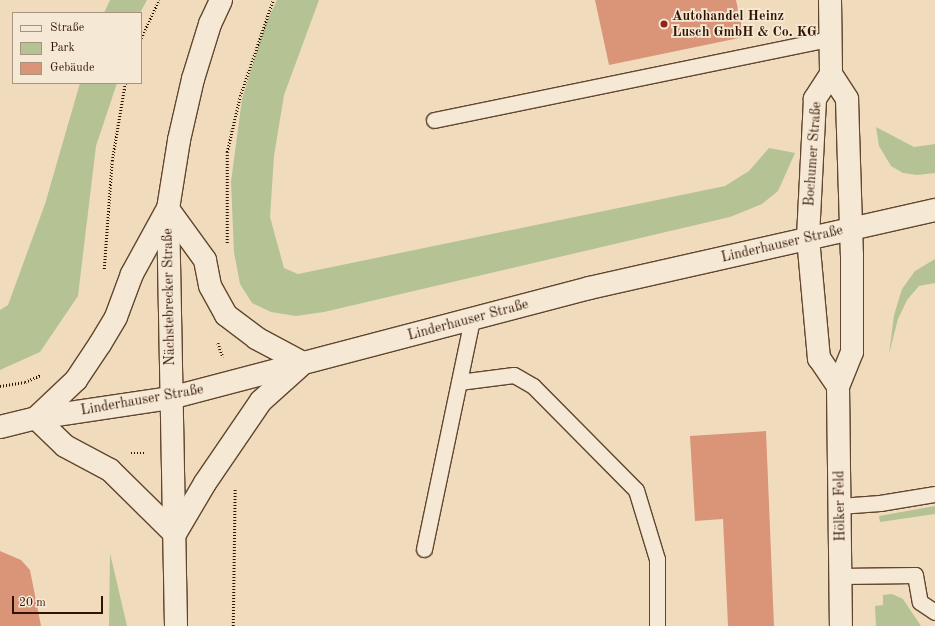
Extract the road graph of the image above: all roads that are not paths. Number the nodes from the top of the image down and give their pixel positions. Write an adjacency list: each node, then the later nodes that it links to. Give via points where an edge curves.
1 (221, 0): 6 (main road, Nächstebrecker Straße, via 210,24 194,79 179,140)
2 (830, 0): 3 (main road, Bochumer Straße)
3 (830, 39): 4 (main road, Bochumer Straße); 5 (lane)
4 (831, 74): 8 (main road, Bochumer Straße, via 847,100); 9 (main road, Bochumer Straße, via 815,99)
5 (434, 120)
6 (168, 209): 11 (main road, via 205,260 210,286 226,315 256,338); 14 (main road, Nächstebrecker Straße); 15 (main road, via 132,274 116,317 100,344 76,380)
7 (935, 210): 8 (main road, Linderhauser Straße)
8 (850, 228): 9 (main road, Linderhauser Straße); 13 (main road, Hölker Feld, via 852,352)
9 (808, 238): 10 (main road, Linderhauser Straße, via 589,288); 13 (main road, via 819,358)
10 (472, 319): 11 (main road, Linderhauser Straße); 12 (lane)
11 (303, 363): 14 (main road, Linderhauser Straße); 19 (main road, via 261,401 213,471)
12 (458, 382): 20 (lane); 24 (lane, via 514,376 533,386 636,490 657,559)
13 (838, 386): 18 (main road, Hölker Feld)
14 (170, 398): 15 (main road, Linderhauser Straße); 19 (main road, Nächstebrecker Straße)
15 (36, 418): 16 (main road, Linderhauser Straße); 19 (main road, via 65,446 110,470)
16 (0, 426)
17 (935, 494): 18 (lane, via 880,503)
18 (839, 506): 21 (main road, Hölker Feld)
19 (175, 534): 23 (main road, Nächstebrecker Straße)
20 (424, 549)
21 (841, 576): 22 (lane, via 915,575 920,602); 25 (main road, Hölker Feld)
22 (935, 612)
23 (176, 626)
24 (658, 626)
25 (841, 626)

